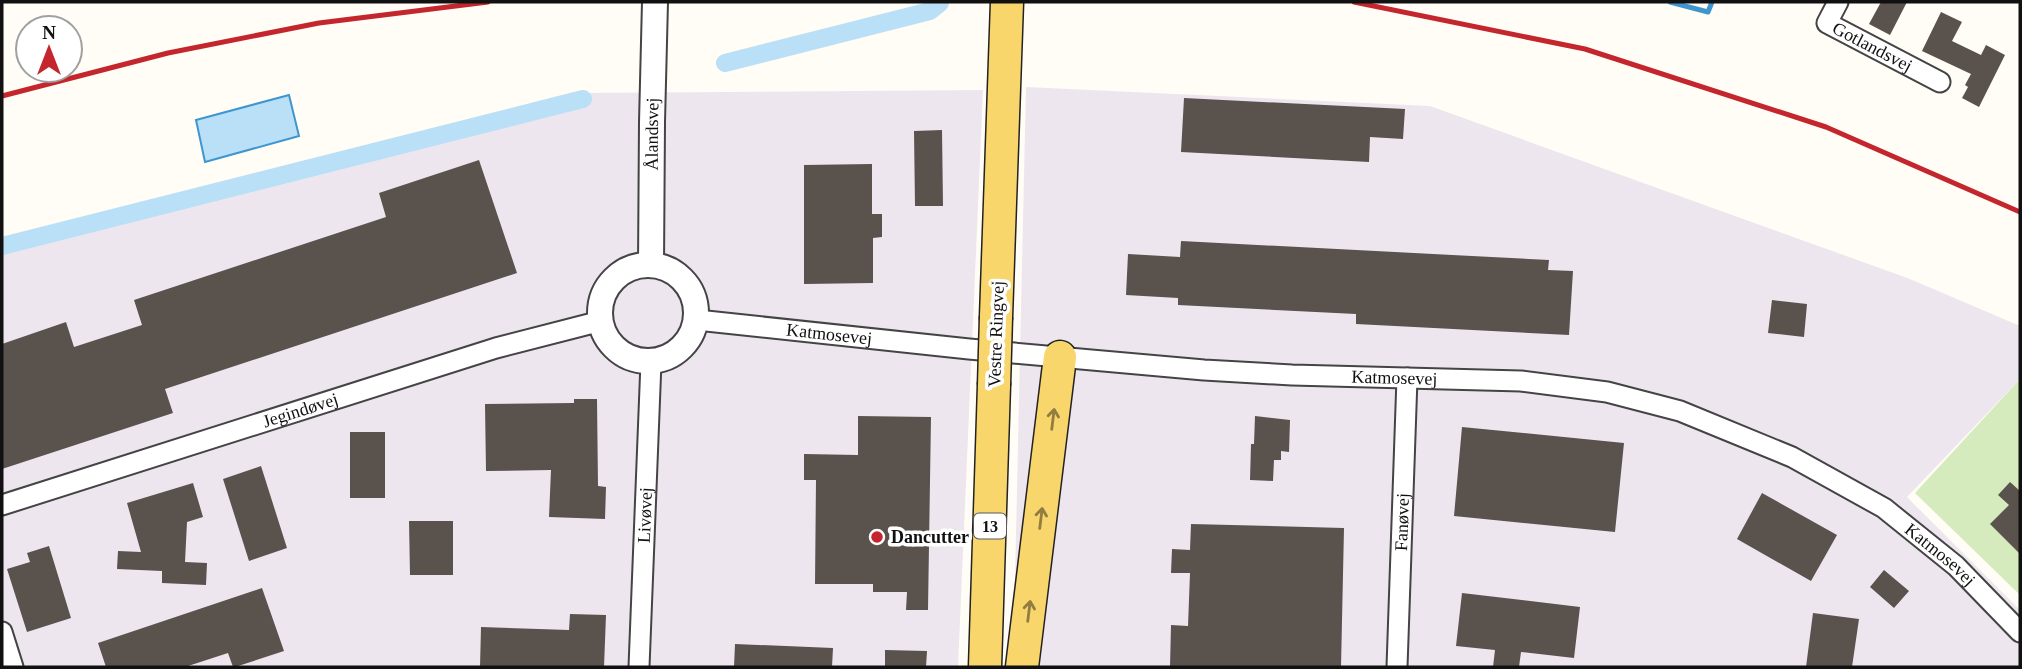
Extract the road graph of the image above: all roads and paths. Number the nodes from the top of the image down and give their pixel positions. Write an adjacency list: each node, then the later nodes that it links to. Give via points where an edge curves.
1 (1007, 2): 16 (main road, Vestre Ringvej / 13, bridge)
2 (1838, 2): 4 (street, Gotlandsvej, via 1827,23)
3 (655, 5): 5 (street, Ålandsvej)
4 (1940, 82)
5 (651, 265): 6 (street, via 667,268 686,283 696,304); 7 (street, via 637,266 612,281 600,307)
6 (697, 320): 8 (street, Katmosevej); 9 (street, via 681,349)
7 (601, 321): 9 (street, via 613,346 624,355); 11 (street, Jegindøvej, via 496,348)
8 (1060, 357): 10 (street, Katmosevej, via 1203,370); 17 (main road, one-way to 8)
9 (651, 362): 15 (street, Livøvej)
10 (1407, 377): 13 (street, Katmosevej, via 1521,380 1606,391 1720,427 1792,457 1884,508 1956,566); 18 (street, Fanøvej)
11 (2, 505)
12 (2, 632): 14 (street)
13 (2020, 632)
14 (13, 667)
15 (639, 667)
16 (985, 667)
17 (1022, 667)
18 (1397, 667)

